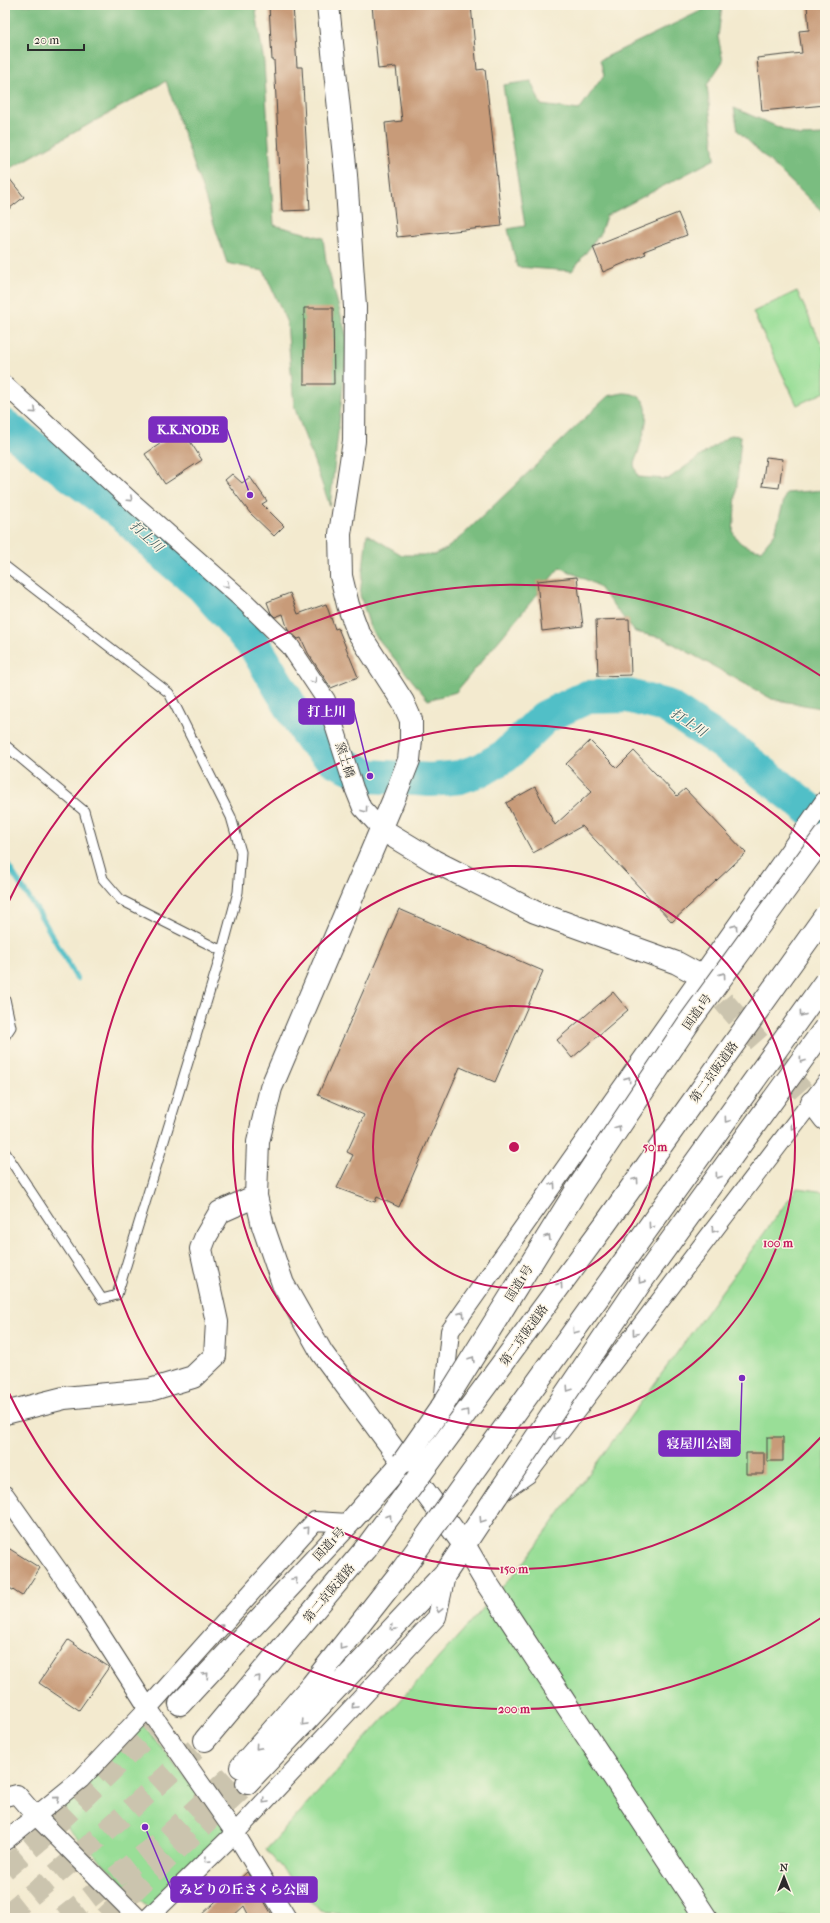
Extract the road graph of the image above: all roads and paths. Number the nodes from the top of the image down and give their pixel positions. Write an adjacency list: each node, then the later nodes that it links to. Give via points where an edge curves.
1 (328, 5): 6 (main road, via 346,175 355,307 354,441 340,534 341,576 358,632 403,702 411,720 409,760)
2 (5, 385): 6 (street, 窯土橋, one-way to 6, via 244,601 290,646 326,700 362,808)
3 (5, 566): 9 (lane, via 169,693 231,817 241,852 238,892)
4 (5, 745): 9 (lane, via 84,810 103,879 121,900)
5 (825, 800): 10 (street, one-way to 5)
6 (381, 829): 10 (main road, via 434,861 535,912 677,963); 19 (main road, via 271,1088 258,1142)
7 (825, 835): 20 (main road, 国道1号, one-way to 7, bridge, via 576,1191 690,1021)
8 (825, 916): 30 (main road, 第二京阪道路, one-way to 8, bridge, via 366,1548 610,1217)
9 (222, 951): 18 (lane, via 117,1295 102,1299)
10 (701, 976): 20 (street, one-way to 10, via 450,1332)
11 (825, 982): 27 (main road, bridge, via 400,1573 244,1775)
12 (5, 999): 14 (lane, via 11,1027)
13 (825, 1028): 23 (main road, one-way to 23, bridge, via 641,1282)
14 (5, 1036)
15 (825, 1084): 16 (street)
16 (812, 1102): 17 (main road); 23 (street, one-way to 23, via 528,1474)
17 (825, 1119)
18 (5, 1152)
19 (256, 1196): 21 (main road, via 220,1212 201,1248 217,1322 214,1356 193,1377 150,1390 64,1398); 22 (main road, via 263,1226 283,1284 322,1353)
20 (443, 1405): 22 (main road, 国道1号, bridge)
21 (5, 1413)
22 (403, 1462): 25 (main road, 国道1号); 26 (main road)
23 (498, 1494): 26 (main road, one-way to 26)
24 (5, 1495): 29 (street, via 75,1594)
25 (349, 1523): 28 (main road, 国道1号, one-way to 25); 29 (street, one-way to 25, via 315,1521)
26 (465, 1546): 27 (main road); 38 (main road)
27 (447, 1571): 33 (street, one-way to 33, via 438,1617)
28 (180, 1704)
29 (148, 1708): 32 (street, one-way to 29, via 81,1779); 33 (street)
30 (205, 1740)
31 (5, 1796): 32 (street, via 17,1794)
32 (36, 1816): 34 (street); 35 (street)
33 (235, 1833): 36 (street, one-way to 36); 37 (street)
34 (5, 1842)
35 (138, 1918)
36 (148, 1918)
37 (288, 1918)
38 (706, 1918)

